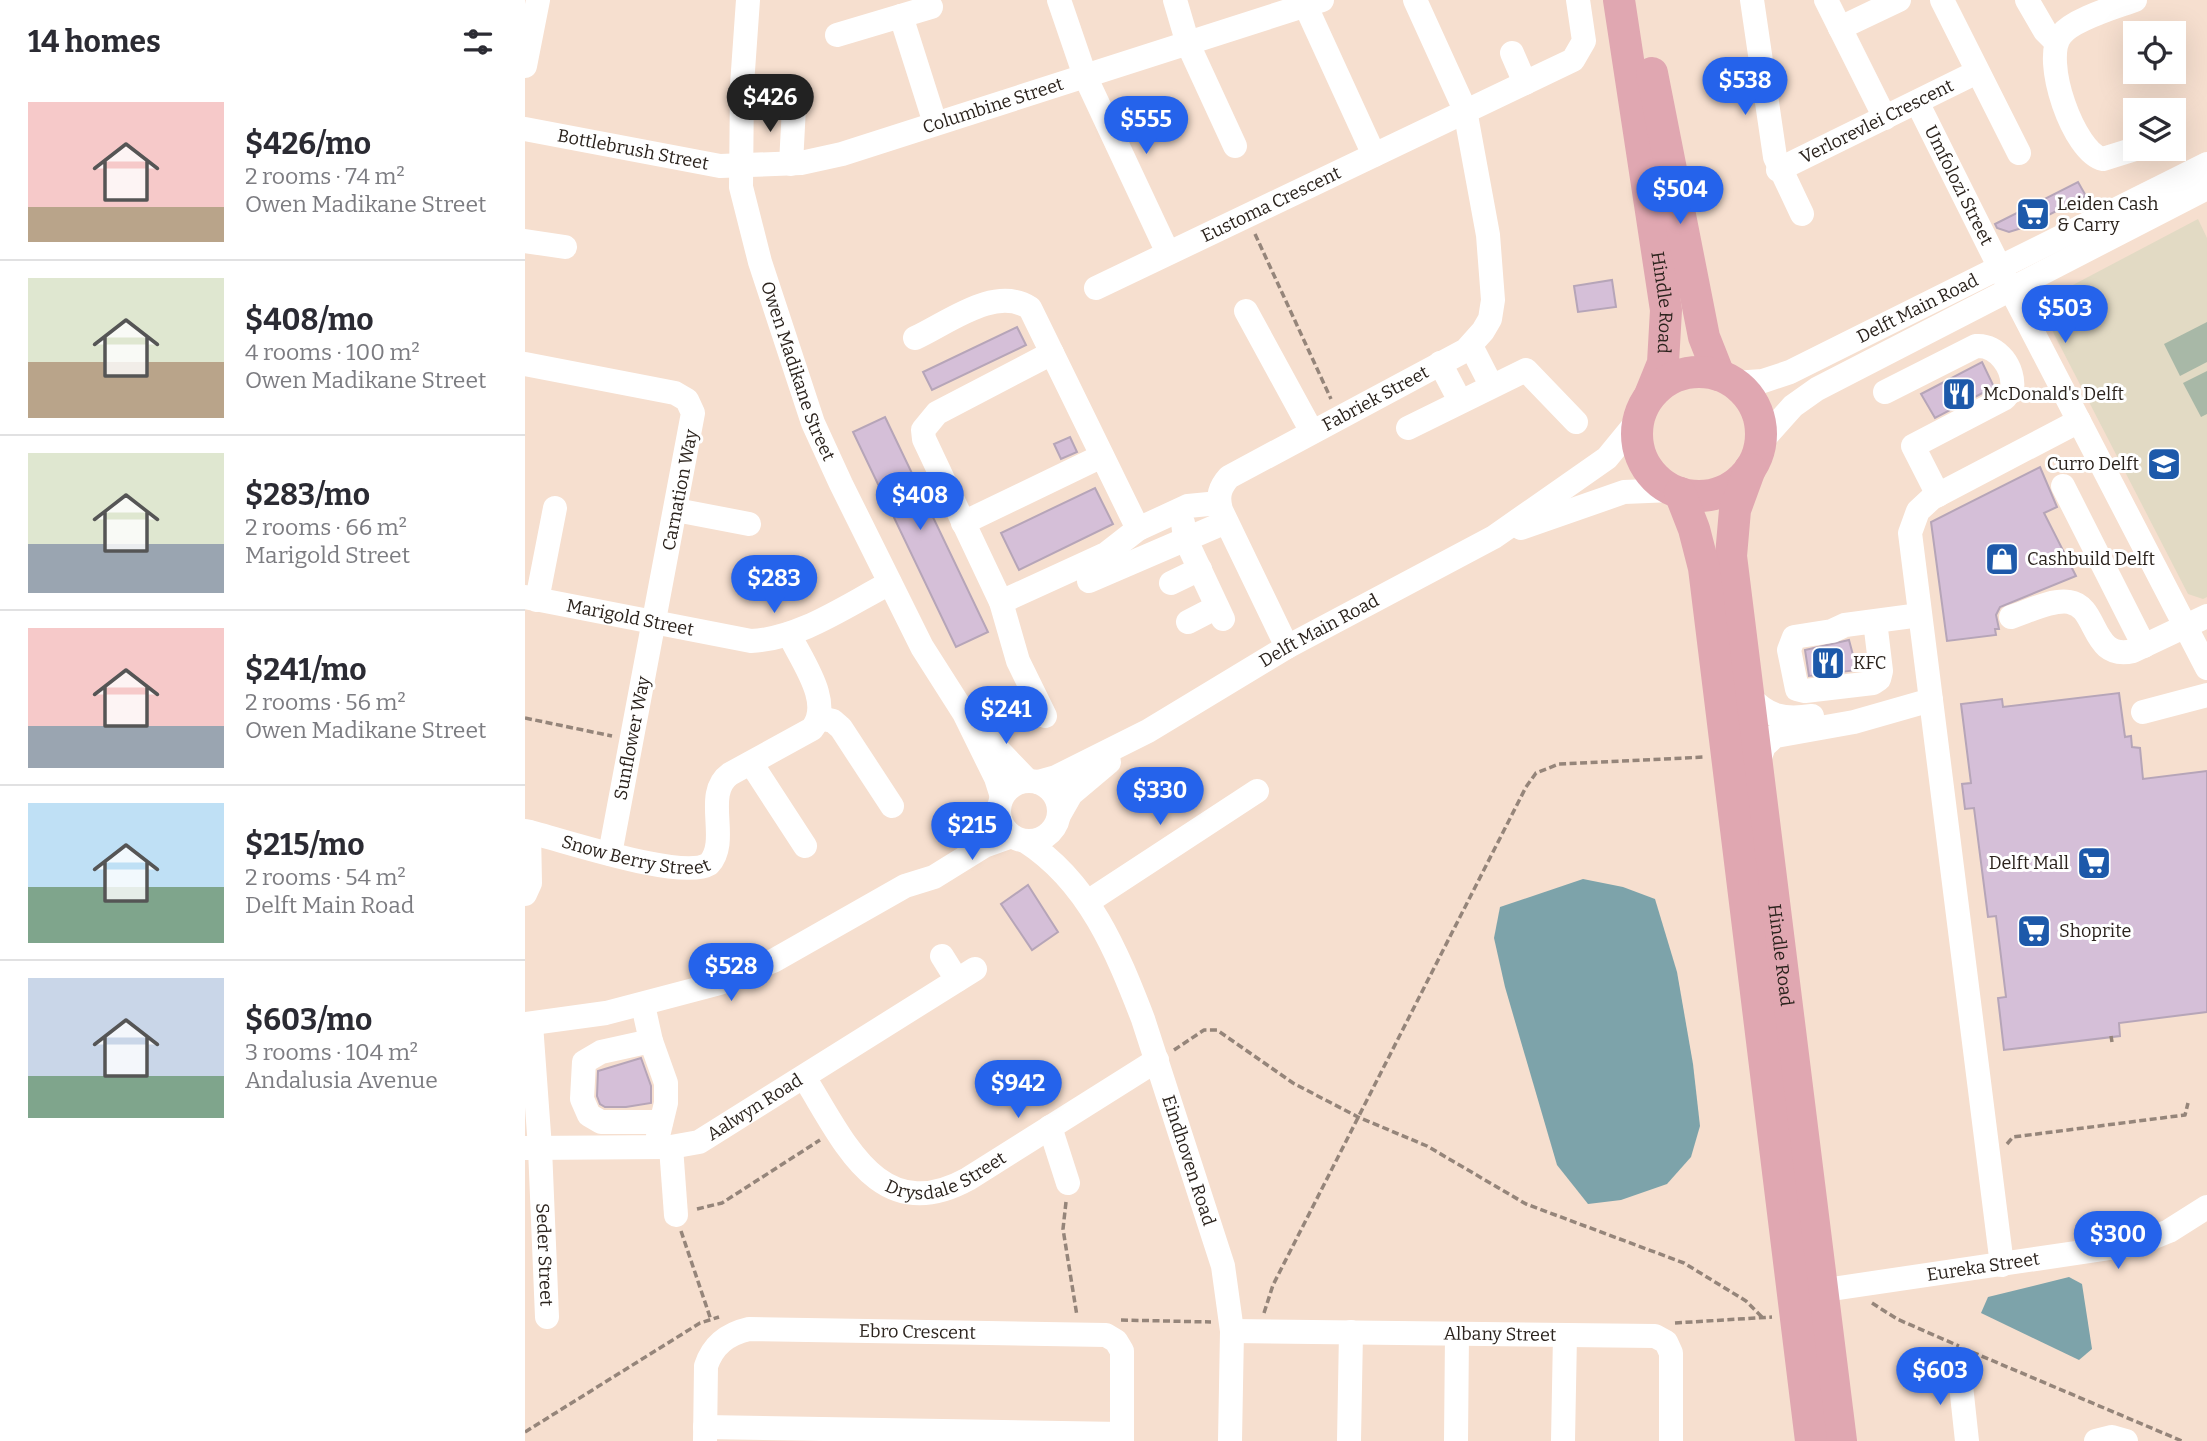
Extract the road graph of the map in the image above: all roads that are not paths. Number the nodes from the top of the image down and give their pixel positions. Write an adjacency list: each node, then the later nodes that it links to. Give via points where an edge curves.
1 (748, 0): 40 (street, Owen Madikane Street)
2 (1059, 0): 26 (street)
3 (1175, 0): 22 (street)
4 (1415, 0): 30 (street)
5 (1578, 0): 27 (street, Eustoma Crescent, via 1584,41 1580,52 1573,60)
6 (1619, 0): 60 (main road, Hindle Road, via 1666,310 1663,363)
7 (1635, 0): 56 (main road, Hindle Road, via 1704,337)
8 (1752, 0): 41 (street, Verlorevlei Crescent)
9 (1826, 0): 19 (street)
10 (1899, 0): 19 (street)
11 (1942, 0): 25 (street, Verlorevlei Crescent)
12 (2027, 0): 21 (street)
13 (2135, 0): 17 (street)
14 (1310, 2): 22 (street, Columbine Street); 37 (street)
15 (533, 7): 24 (street)
16 (931, 7): 18 (street)
17 (2081, 10): 21 (street)
18 (901, 16): 20 (street); 32 (street)
19 (1840, 28): 31 (street)
20 (837, 36)
21 (2056, 42): 36 (street, via 2054,70 2089,152 2103,159)
22 (1188, 44): 26 (street, Columbine Street); 34 (street)
23 (1512, 54): 27 (street)
24 (525, 66)
25 (1977, 72): 28 (street, Verlorevlei Crescent); 35 (street, Verlorevlei Crescent)
26 (1085, 76): 32 (street, Columbine Street); 46 (street)
27 (1525, 83): 30 (street, Eustoma Crescent)
28 (1917, 102): 31 (street, Verlorevlei Crescent); 47 (street, Umfolozi Street)
29 (794, 107): 38 (street)
30 (1465, 110): 37 (street, Eustoma Crescent); 52 (street, via 1487,235 1493,300 1486,325)
31 (1885, 118): 41 (street, Verlorevlei Crescent)
32 (935, 123): 38 (street, Columbine Street, via 842,154)
33 (525, 129): 40 (street, Bottlebrush Street, via 720,166)
34 (1235, 146)
35 (2019, 153)
36 (2123, 153)
37 (1374, 155): 46 (street, Eustoma Crescent)
38 (791, 164): 40 (street, Columbine Street)
39 (2207, 164): 47 (street, Delft Main Road)
40 (741, 165): 80 (street, Owen Madikane Street, via 743,197 759,262 813,423)
41 (1778, 170): 43 (street, Verlorevlei Crescent)
42 (2207, 188): 49 (street, Delft Main Road)
43 (1802, 214)
44 (525, 241): 45 (street)
45 (565, 247)
46 (1168, 253): 48 (street, Eustoma Crescent)
47 (2000, 267): 49 (street, Umfolozi Street); 56 (street, Delft Main Road, via 1790,372 1763,381)
48 (1096, 288)
49 (2011, 290): 61 (street, Umfolozi Street); 66 (street, Delft Main Road, via 1818,389 1793,406)
50 (1247, 311): 64 (street)
51 (915, 338): 53 (street, via 1007,298 1030,308)
52 (1471, 346): 54 (street, Fabriek Street); 57 (street)
53 (1052, 353): 65 (street); 74 (street, via 937,413 926,424 923,439)
54 (1440, 363): 59 (street); 64 (street, Fabriek Street)
55 (525, 364): 72 (street, Carnation Way, via 675,393 687,400 693,420)
56 (1726, 379): 60 (main road, via 1700,372 1681,374 1664,382); 66 (main road, via 1756,409)
57 (1491, 385): 59 (street); 62 (street, via 1526,369)
58 (1885, 392): 69 (street, via 1976,346 1997,351 2011,376 2012,389 2005,398 1913,446)
59 (1459, 401): 63 (street)
60 (1644, 407): 68 (main road, via 1640,453 1658,481); 77 (street, Delft Main Road, via 1607,458)
61 (2078, 421): 69 (street); 90 (street, Umfolozi Street)
62 (1576, 422)
63 (1408, 428)
64 (1312, 432): 73 (street, Fabriek Street, via 1229,477 1219,491)
65 (1102, 456): 74 (street); 76 (street)
66 (1755, 456): 68 (main road, via 1734,485 1713,495); 96 (main road, Hindle Road, via 1735,510 1731,556)
67 (2063, 486): 92 (street)
68 (1676, 492): 77 (street, Delft Main Road, via 1624,492); 131 (main road, Hindle Road, via 1694,529 1704,568)
69 (1938, 495): 84 (street, via 1918,511 1910,533)
70 (1188, 506): 73 (street); 76 (street); 78 (street)
71 (555, 508): 82 (street)
72 (676, 510): 75 (street); 88 (street, Carnation Way)
73 (1223, 512): 78 (street); 93 (street)
74 (963, 523): 83 (street)
75 (749, 524)
76 (1138, 529): 83 (street, via 1106,554)
77 (1494, 537): 93 (street, Delft Main Road)
78 (1185, 538): 79 (street); 83 (street)
79 (1200, 569): 81 (street); 89 (street, via 1220,613)
80 (890, 583): 91 (street, Marigold Street); 99 (street, Owen Madikane Street, via 922,647)
81 (1171, 583)
82 (531, 598): 88 (street, Marigold Street)
83 (1003, 611): 100 (street, via 1018,661)
84 (1920, 615): 87 (street); 95 (street)
85 (2207, 616): 90 (street)
86 (2011, 617): 92 (street, via 2067,601 2081,608 2106,646 2120,652)
87 (1875, 621)
88 (654, 622): 91 (street, Marigold Street, via 751,641); 113 (street, Sunflower Way)
89 (1188, 622)
90 (2185, 627): 92 (street); 94 (street, Umfolozi Street)
91 (789, 634): 101 (street, via 820,701)
92 (2144, 646)
93 (1287, 647): 102 (street, Delft Main Road)
94 (2202, 660)
95 (1930, 694): 96 (street, via 1794,718 1772,716); 104 (street, via 1854,722 1775,736 1764,746); 130 (street)
96 (1748, 695): 104 (main road, Hindle Road)
97 (2207, 695): 98 (street)
98 (2143, 712)
99 (964, 713): 105 (street, Owen Madikane Street); 107 (street, Owen Madikane Street, via 996,778)
100 (1045, 716)
101 (820, 718): 103 (street, Snow Berry Street, via 812,729); 108 (street, via 841,728)
102 (1148, 731): 105 (street, Delft Main Road, via 1056,777); 109 (street, Delft Main Road, via 1071,794)
103 (751, 762): 112 (street); 113 (street, Snow Berry Street, via 725,777 719,788 718,847 709,864 689,869)
104 (1756, 766): 131 (main road, Hindle Road)
105 (1033, 781): 107 (street, via 1008,789); 109 (street, via 1055,794)
106 (1257, 791): 116 (street)
107 (1000, 801): 111 (street, via 1001,823); 114 (street, via 976,832 926,865)
108 (892, 806)
109 (1057, 820): 111 (street, via 1043,838); 116 (street, Eindhoven Road)
110 (527, 831): 113 (street, Snow Berry Street); 115 (street, via 530,883)
111 (1019, 839): 114 (street, via 984,846 934,877); 116 (street, Eindhoven Road, via 1046,855)
112 (805, 846)
113 (610, 854)
114 (905, 886): 118 (street, via 773,961 720,983)
115 (525, 894)
116 (1086, 897): 121 (street, Eindhoven Road, via 1130,985)
117 (942, 956): 122 (street, Aalwyn Road, via 966,974)
118 (643, 1005): 119 (street); 120 (street)
119 (528, 1024): 126 (street, Seder Street)
120 (651, 1041): 123 (street, via 666,1083); 123 (street, via 587,1059 581,1068 582,1099 589,1115 601,1122)
121 (1157, 1060): 124 (street, Drysdale Street); 133 (street, Eindhoven Road, via 1223,1266)
122 (804, 1077): 124 (street, Drysdale Street, via 874,1177 890,1188 915,1195 956,1186); 125 (street, Aalwyn Road, via 707,1138)
123 (661, 1122): 125 (street)
124 (1050, 1126): 127 (street)
125 (664, 1147): 126 (street, Aalwyn Road); 129 (street)
126 (533, 1148): 132 (street, Seder Street)
127 (1068, 1183)
128 (2207, 1207): 130 (street, Eureka Street, via 2137,1244)
129 (676, 1215)
130 (2002, 1265): 131 (street, Eureka Street)
131 (1798, 1300): 145 (main road, Hindle Road); 146 (main road, Hindle Road)
132 (547, 1317)
133 (1232, 1331): 134 (street, Albany Street); 140 (street, Eindhoven Road)
134 (1350, 1332): 135 (street, Albany Street); 141 (street)
135 (1457, 1334): 136 (street, Albany Street); 142 (street)
136 (1565, 1335): 143 (street); 144 (street, Albany Street, via 1655,1336 1666,1342 1671,1353)
137 (1959, 1367): 147 (street)
138 (705, 1434): 139 (street); 139 (street, Ebro Crescent, via 706,1366 720,1342 749,1329 1106,1335 1120,1346 1122,1357)
139 (1122, 1437)
140 (1230, 1441)
141 (1349, 1441)
142 (1457, 1441)
143 (1563, 1441)
144 (1671, 1441)
145 (1811, 1441)
146 (1841, 1441)
147 (1967, 1441)
148 (2096, 1441): 149 (street, via 2112,1437)
149 (2126, 1441)

